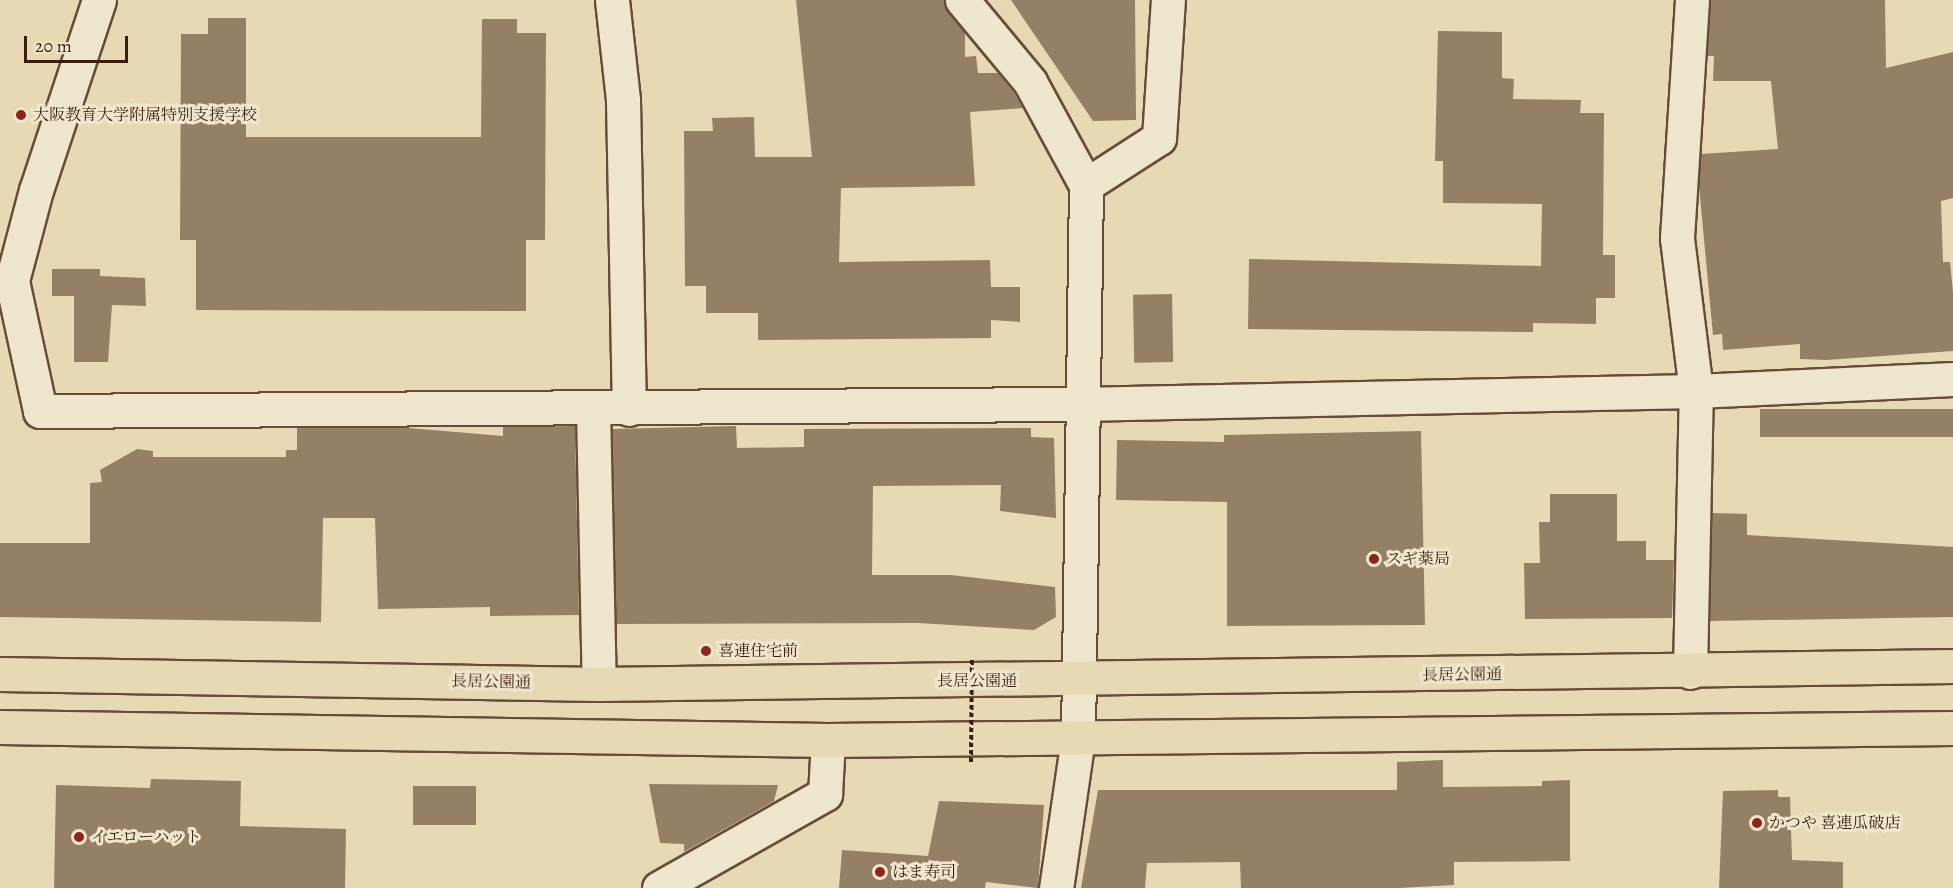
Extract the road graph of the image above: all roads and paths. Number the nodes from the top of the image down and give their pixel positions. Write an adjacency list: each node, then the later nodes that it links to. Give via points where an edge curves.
1 (99, 0): 7 (street)
2 (612, 0): 12 (street, via 623,100)
3 (962, 0): 6 (street, via 1030,82)
4 (1167, 0): 6 (street, via 1159,138)
5 (1692, 0): 9 (street, via 1677,238)
6 (1086, 185): 10 (street)
7 (6, 285): 11 (street, via 40,411)
8 (1953, 379): 9 (street)
9 (1696, 391): 10 (street); 15 (street)
10 (1079, 404): 12 (street); 17 (street)
11 (593, 408): 12 (street); 18 (street)
12 (629, 409)
13 (972, 657): 23 (path, bridge)
14 (1953, 666): 15 (main road, 長居公園通)
15 (1690, 672): 17 (main road, 長居公園通)
16 (0, 674): 18 (main road, 長居公園通)
17 (1080, 681): 18 (main road, 長居公園通); 21 (street)
18 (599, 684)
19 (0, 727): 22 (main road)
20 (1953, 728): 21 (main road)
21 (1078, 738): 22 (main road); 25 (street)
22 (828, 740): 24 (street, via 825,794)
23 (970, 762)
24 (659, 888)
25 (1056, 888)

